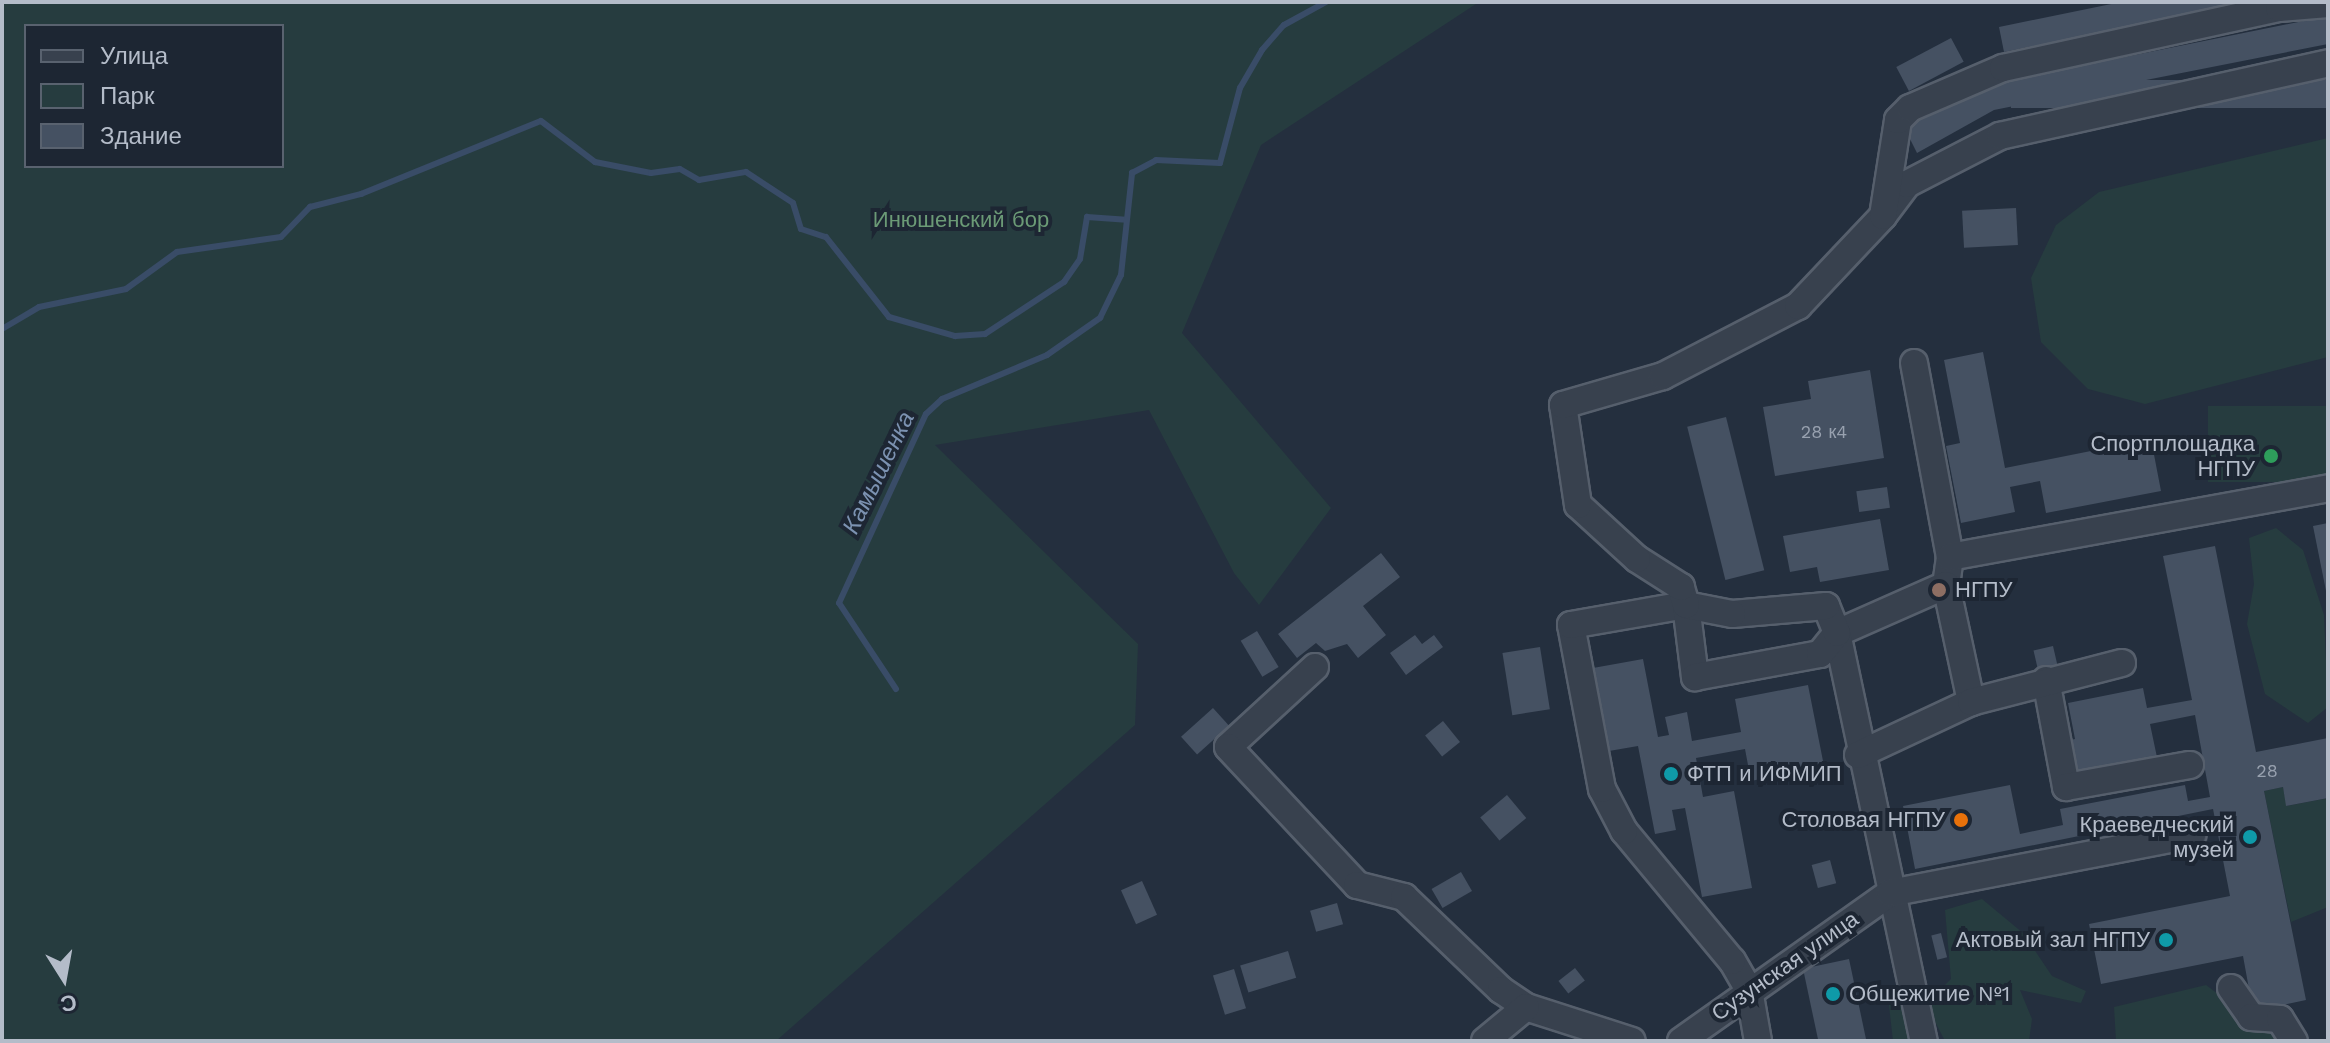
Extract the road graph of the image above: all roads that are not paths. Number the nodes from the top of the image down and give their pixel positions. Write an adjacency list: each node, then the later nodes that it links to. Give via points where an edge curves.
1 (2328, 4): 3 (street, via 2279,8 1975,77 1898,120)
2 (2328, 63): 3 (street, via 2000,136 1907,184)
3 (1883, 216): 8 (street, via 1798,306 1663,376 1563,405 1578,505 1637,559 1681,587)
4 (1914, 363): 6 (street)
5 (2328, 488): 6 (street)
6 (1950, 557): 7 (street)
7 (1946, 585): 9 (street); 13 (street)
8 (1686, 605): 9 (street, via 1732,614 1826,606); 9 (street, via 1695,677 1820,654); 19 (street, via 1571,625 1589,737 1602,789 1624,831 1708,926)
9 (1837, 633): 14 (street)
10 (2122, 663): 12 (street)
11 (1315, 667): 20 (street, via 1228,747 1357,885 1404,897)
12 (2046, 680): 13 (street); 15 (street, via 2066,787)
13 (1971, 702): 14 (street)
14 (1858, 755): 17 (street)
15 (2190, 765)
16 (2192, 835): 17 (street)
17 (1890, 893): 19 (street, Сузунская улица); 26 (street)
18 (2231, 988): 21 (street, via 2251,1017 2280,1019)
19 (1749, 990): 24 (street, Сузунская улица); 25 (street)
20 (1526, 1007): 22 (street); 23 (street)
21 (2296, 1040)
22 (1485, 1041)
23 (1632, 1041)
24 (1681, 1041)
25 (1758, 1041)
26 (1924, 1041)

